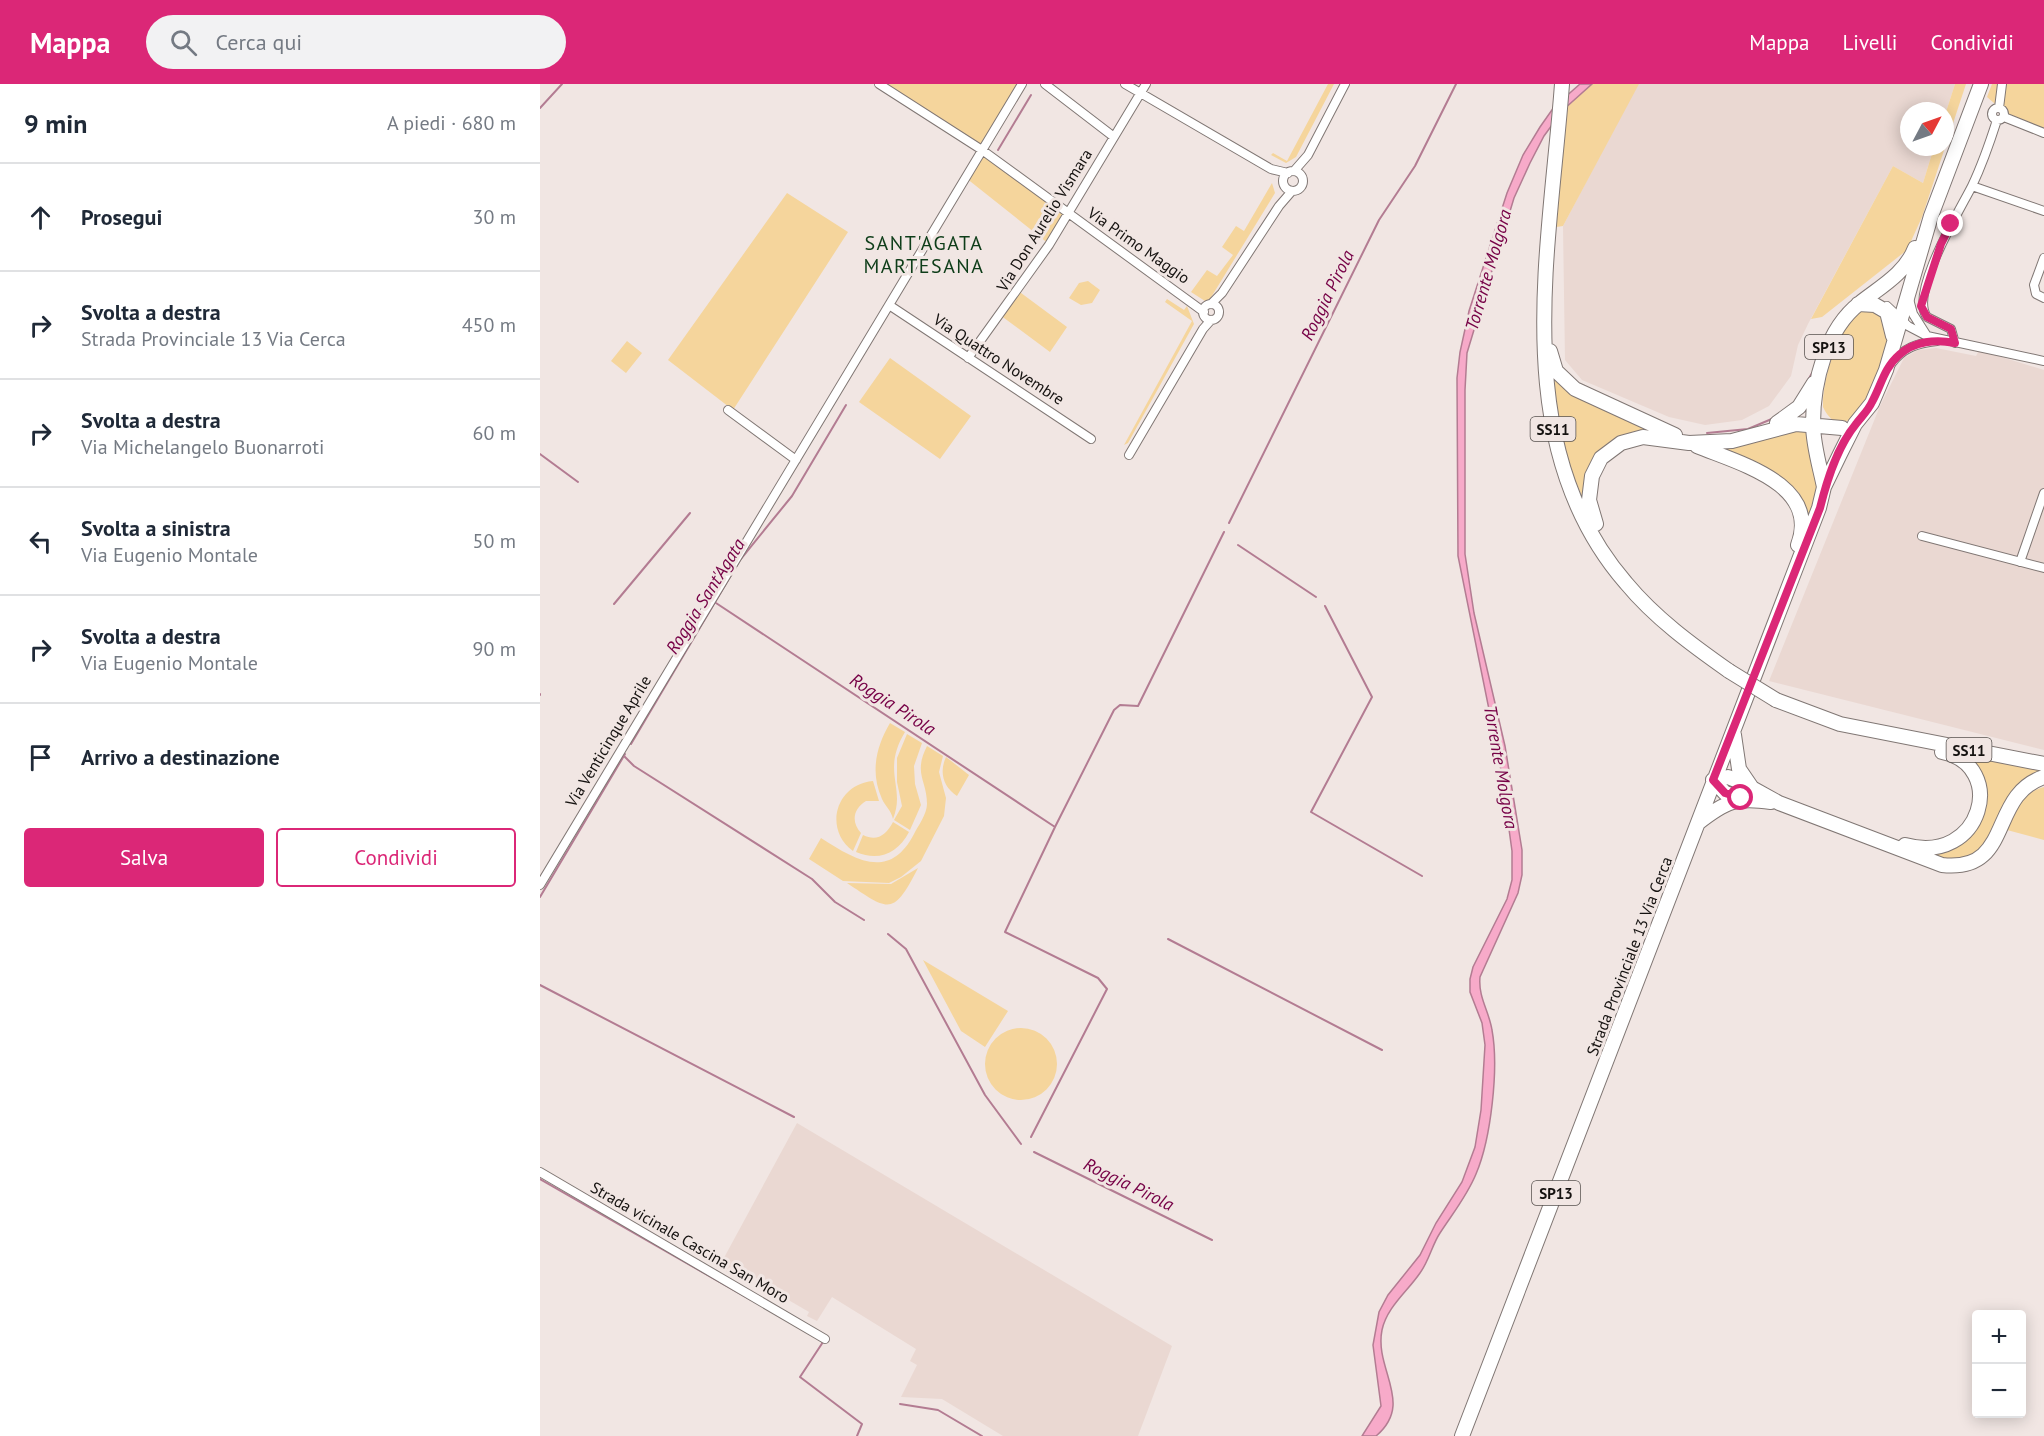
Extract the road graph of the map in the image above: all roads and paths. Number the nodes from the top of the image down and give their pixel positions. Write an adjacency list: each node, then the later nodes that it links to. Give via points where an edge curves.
1 (879, 84): 14 (street, Via Primo Maggio)
2 (1022, 84): 14 (street, Via Venticinque Aprile)
3 (1045, 84): 13 (street)
4 (1125, 84): 10 (street)
5 (1146, 84): 10 (street, Via Don Aurelio Vismara)
6 (1345, 84): 15 (street)
7 (1981, 84): 23 (main road, Strada Provinciale 13 Via Cerca / SP13)
8 (2002, 84): 11 (street, via 1999,108 1992,114)
9 (1561, 90): 25 (main road, SS11)
10 (1140, 94): 13 (street, Via Don Aurelio Vismara); 16 (street)
11 (2000, 119): 12 (street); 19 (street)
12 (2044, 133)
13 (1114, 137): 22 (street, Via Don Aurelio Vismara)
14 (982, 150): 22 (street, Via Primo Maggio); 29 (street, Via Venticinque Aprile)
15 (1308, 155): 17 (street); 18 (street)
16 (1271, 169): 17 (street); 20 (street)
17 (1291, 172): 18 (street); 20 (street)
18 (1303, 179): 20 (street, via 1301,188)
19 (1972, 186): 21 (street); 35 (street, via 1941,244 1922,302 1927,317 1951,329)
20 (1287, 187): 30 (street, via 1279,206)
21 (2044, 211)
22 (1068, 212): 30 (street, Via Primo Maggio); 36 (street, Via Don Aurelio Vismara)
23 (1931, 216): 26 (main road, Strada Provinciale 13 Via Cerca / SP13); 28 (main road, Strada Provinciale 13 Via Cerca / SP13, via 1905,265)
24 (2044, 258): 27 (street, via 2034,291)
25 (1547, 265): 47 (main road, via 1552,294 1550,356 1562,378 1585,396 1669,433); 55 (main road, SS11, via 1544,357 1553,426 1578,504)
26 (1909, 288): 31 (main road, Strada Provinciale 13 Via Cerca / SP13); 32 (street, via 1912,314)
27 (2044, 298)
28 (1858, 304): 31 (street, via 1878,301); 34 (main road, SP13, via 1875,305 1887,312); 39 (main road, Strada Provinciale 13 Via Cerca / SP13, via 1836,332)
29 (889, 305): 36 (street, Via Quattro Novembre); 49 (street, Via Venticinque Aprile)
30 (1210, 311): 48 (street)
31 (1900, 319): 32 (street); 34 (main road, Strada Provinciale 13 Via Cerca / SP13)
32 (1927, 336): 33 (street)
33 (1943, 340): 35 (street); 38 (street, via 1906,349)
34 (1894, 341): 38 (main road, Strada Provinciale 13 Via Cerca / SP13)
35 (1955, 343): 37 (street)
36 (968, 357): 45 (street, Via Quattro Novembre)
37 (2044, 361)
38 (1886, 370): 43 (main road, Strada Provinciale 13 Via Cerca / SP13, via 1872,403)
39 (1819, 376): 40 (main road, Strada Provinciale 13 Via Cerca / SP13); 44 (main road, via 1799,407)
40 (1815, 397): 42 (main road, Strada Provinciale 13 Via Cerca / SP13); 43 (main road, via 1822,417)
41 (728, 410): 49 (street)
42 (1813, 426): 43 (main road); 44 (main road, via 1796,423); 50 (main road, Strada Provinciale 13 Via Cerca / SP13)
43 (1849, 426): 50 (main road, Strada Provinciale 13 Via Cerca / SP13)
44 (1760, 433): 47 (main road)
45 (1091, 439)
46 (1689, 443): 47 (main road); 55 (main road, via 1643,437 1629,440 1611,449 1595,468 1590,505); 56 (main road, via 1778,482 1797,501 1801,536 1782,585)
47 (1707, 443)
48 (1129, 455)
49 (796, 460): 65 (street, Via Venticinque Aprile)
50 (1824, 487): 56 (main road, Strada Provinciale 13 Via Cerca / SP13, via 1820,508)
51 (2044, 493): 53 (street)
52 (1922, 536): 53 (street)
53 (2020, 562): 54 (street)
54 (2044, 568)
55 (1621, 577): 58 (main road, SS11, bridge, via 1663,621 1729,671 1776,700 1820,718)
56 (1767, 642): 57 (main road, Strada Provinciale 13 Via Cerca / SP13)
57 (1733, 727): 61 (main road, Strada Provinciale 13 Via Cerca / SP13); 62 (main road, via 1737,765)
58 (1894, 735): 59 (main road, SS11); 64 (main road, via 1964,761 1978,783 1978,811 1964,834 1935,849 1919,849)
59 (2044, 764)
60 (2044, 777): 64 (main road, via 2019,792 2009,805 1995,843 1967,864 1935,864)
61 (1713, 780): 62 (main road, via 1728,777); 63 (main road, Strada Provinciale 13 Via Cerca / SP13)
62 (1750, 793): 63 (main road, via 1724,804); 64 (main road)
63 (1697, 824): 68 (main road, Strada Provinciale 13 Via Cerca / SP13)
64 (1857, 831)
65 (540, 885)
66 (540, 1172): 67 (street, Strada vicinale Cascina San Moro)
67 (825, 1339)
68 (1462, 1436)

